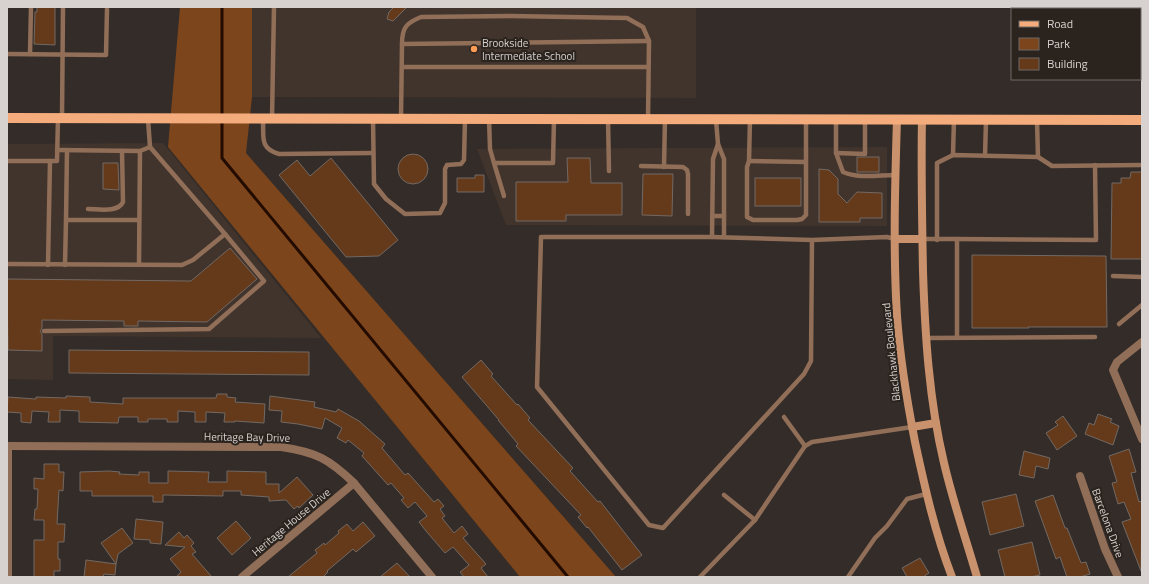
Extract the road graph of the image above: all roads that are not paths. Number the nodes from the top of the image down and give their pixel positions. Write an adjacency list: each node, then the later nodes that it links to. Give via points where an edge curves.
1 (31, 7): 8 (lane)
2 (63, 7): 9 (lane)
3 (274, 7): 15 (lane)
4 (106, 9): 9 (lane, via 106,54)
5 (649, 41): 6 (lane); 6 (lane, via 643,28 627,18 421,17 412,20 404,28); 11 (lane)
6 (402, 44): 10 (lane)
7 (7, 54): 8 (lane)
8 (30, 54): 9 (lane)
9 (62, 54): 13 (lane)
10 (402, 66): 11 (lane); 17 (lane)
11 (648, 67): 22 (lane)
12 (7, 118): 13 (main road)
13 (60, 118): 14 (main road); 37 (lane)
14 (148, 119): 15 (main road); 36 (lane)
15 (267, 119): 16 (main road); 41 (lane, via 264,145 270,152)
16 (373, 119): 17 (main road); 41 (lane)
17 (402, 119): 18 (main road)
18 (465, 119): 19 (main road); 41 (lane, via 464,160 460,164 447,165 445,169 445,203 440,213 405,214 386,199 374,184)
19 (490, 119): 20 (main road); 50 (lane, via 490,149)
20 (554, 119): 21 (main road); 50 (lane, via 553,163)
21 (608, 119): 22 (main road); 55 (lane)
22 (648, 119): 23 (main road)
23 (665, 119): 24 (main road); 54 (lane)
24 (716, 119): 25 (main road); 35 (lane)
25 (750, 119): 26 (main road); 48 (lane)
26 (806, 119): 27 (main road); 49 (lane)
27 (836, 119): 28 (main road); 42 (lane)
28 (865, 119): 29 (main road); 42 (lane, via 865,154)
29 (897, 119): 30 (main road); 56 (main road, Blackhawk Boulevard)
30 (922, 119): 31 (main road); 68 (main road)
31 (954, 119): 32 (main road); 43 (lane)
32 (986, 120): 33 (main road); 44 (lane)
33 (1037, 120): 34 (main road); 45 (lane)
34 (1142, 120)
35 (718, 144): 60 (lane, via 713,159); 61 (lane, via 724,159)
36 (150, 147): 40 (lane); 64 (lane)
37 (57, 150): 38 (lane); 47 (lane, via 57,161)
38 (67, 150): 39 (lane); 62 (lane)
39 (122, 151): 40 (lane); 58 (lane, via 121,206 117,209)
40 (140, 151): 63 (lane)
41 (374, 153)
42 (836, 153): 56 (lane, via 843,172 849,175)
43 (953, 155): 44 (lane); 70 (lane, via 937,163)
44 (986, 156): 45 (lane)
45 (1038, 157): 53 (lane, via 1052,166)
46 (7, 161): 47 (lane)
47 (50, 161): 74 (lane)
48 (749, 161): 49 (lane); 49 (lane, via 747,217 753,220 802,219 806,213)
49 (806, 162)
50 (494, 163): 57 (lane)
51 (1142, 165): 53 (lane)
52 (641, 166): 54 (lane)
53 (1095, 166): 71 (lane, via 1096,240)
54 (664, 167): 59 (lane, via 683,167 687,170)
55 (609, 171)
56 (896, 175): 67 (main road, Blackhawk Boulevard)
57 (504, 196)
58 (88, 209)
59 (688, 214)
60 (712, 216): 61 (lane); 65 (lane)
61 (724, 216): 66 (lane)
62 (66, 220): 63 (lane); 75 (lane)
63 (139, 220): 73 (lane)
64 (225, 234): 73 (lane, via 182,265); 80 (lane, via 264,281 209,329)
65 (712, 237): 66 (lane); 69 (lane, via 541,237 538,387 649,526 663,528 804,374 811,361)
66 (724, 237): 69 (lane)
67 (895, 239): 68 (main road); 69 (lane, via 887,237); 87 (main road, Blackhawk Boulevard, via 897,317 903,378)
68 (922, 239): 70 (lane); 82 (main road)
69 (812, 240)
70 (937, 240): 71 (lane)
71 (957, 240): 83 (lane)
72 (7, 264): 74 (lane)
73 (139, 264): 75 (lane)
74 (48, 265): 75 (lane)
75 (65, 265)
76 (1113, 276): 77 (lane)
77 (1142, 277)
78 (1142, 305): 79 (lane)
79 (1119, 324)
80 (44, 331)
81 (1095, 337): 83 (lane)
82 (925, 338): 83 (lane); 86 (main road)
83 (957, 338)
84 (1142, 342): 88 (street, via 1117,362 1112,370)
85 (784, 417): 90 (lane)
86 (936, 422): 87 (main road); 102 (main road, via 944,464)
87 (912, 427): 90 (lane, via 812,442); 93 (main road, Blackhawk Boulevard)
88 (1142, 440)
89 (8, 446): 92 (street, Heritage Bay Drive, via 281,447 314,454 340,469); 96 (street)
90 (805, 446): 95 (lane)
91 (1080, 476): 103 (street, Barcelona Drive, via 1105,549)
92 (354, 483): 97 (street, Heritage House Drive); 98 (street, Heritage Bay Drive)
93 (926, 494): 100 (lane, via 907,499); 101 (main road, Blackhawk Boulevard, via 941,549)
94 (724, 495): 95 (lane)
95 (755, 520): 99 (lane)
96 (8, 577)
97 (242, 577)
98 (432, 577)
99 (700, 577)
100 (848, 577)
101 (952, 577)
102 (977, 577)
103 (1118, 577)

